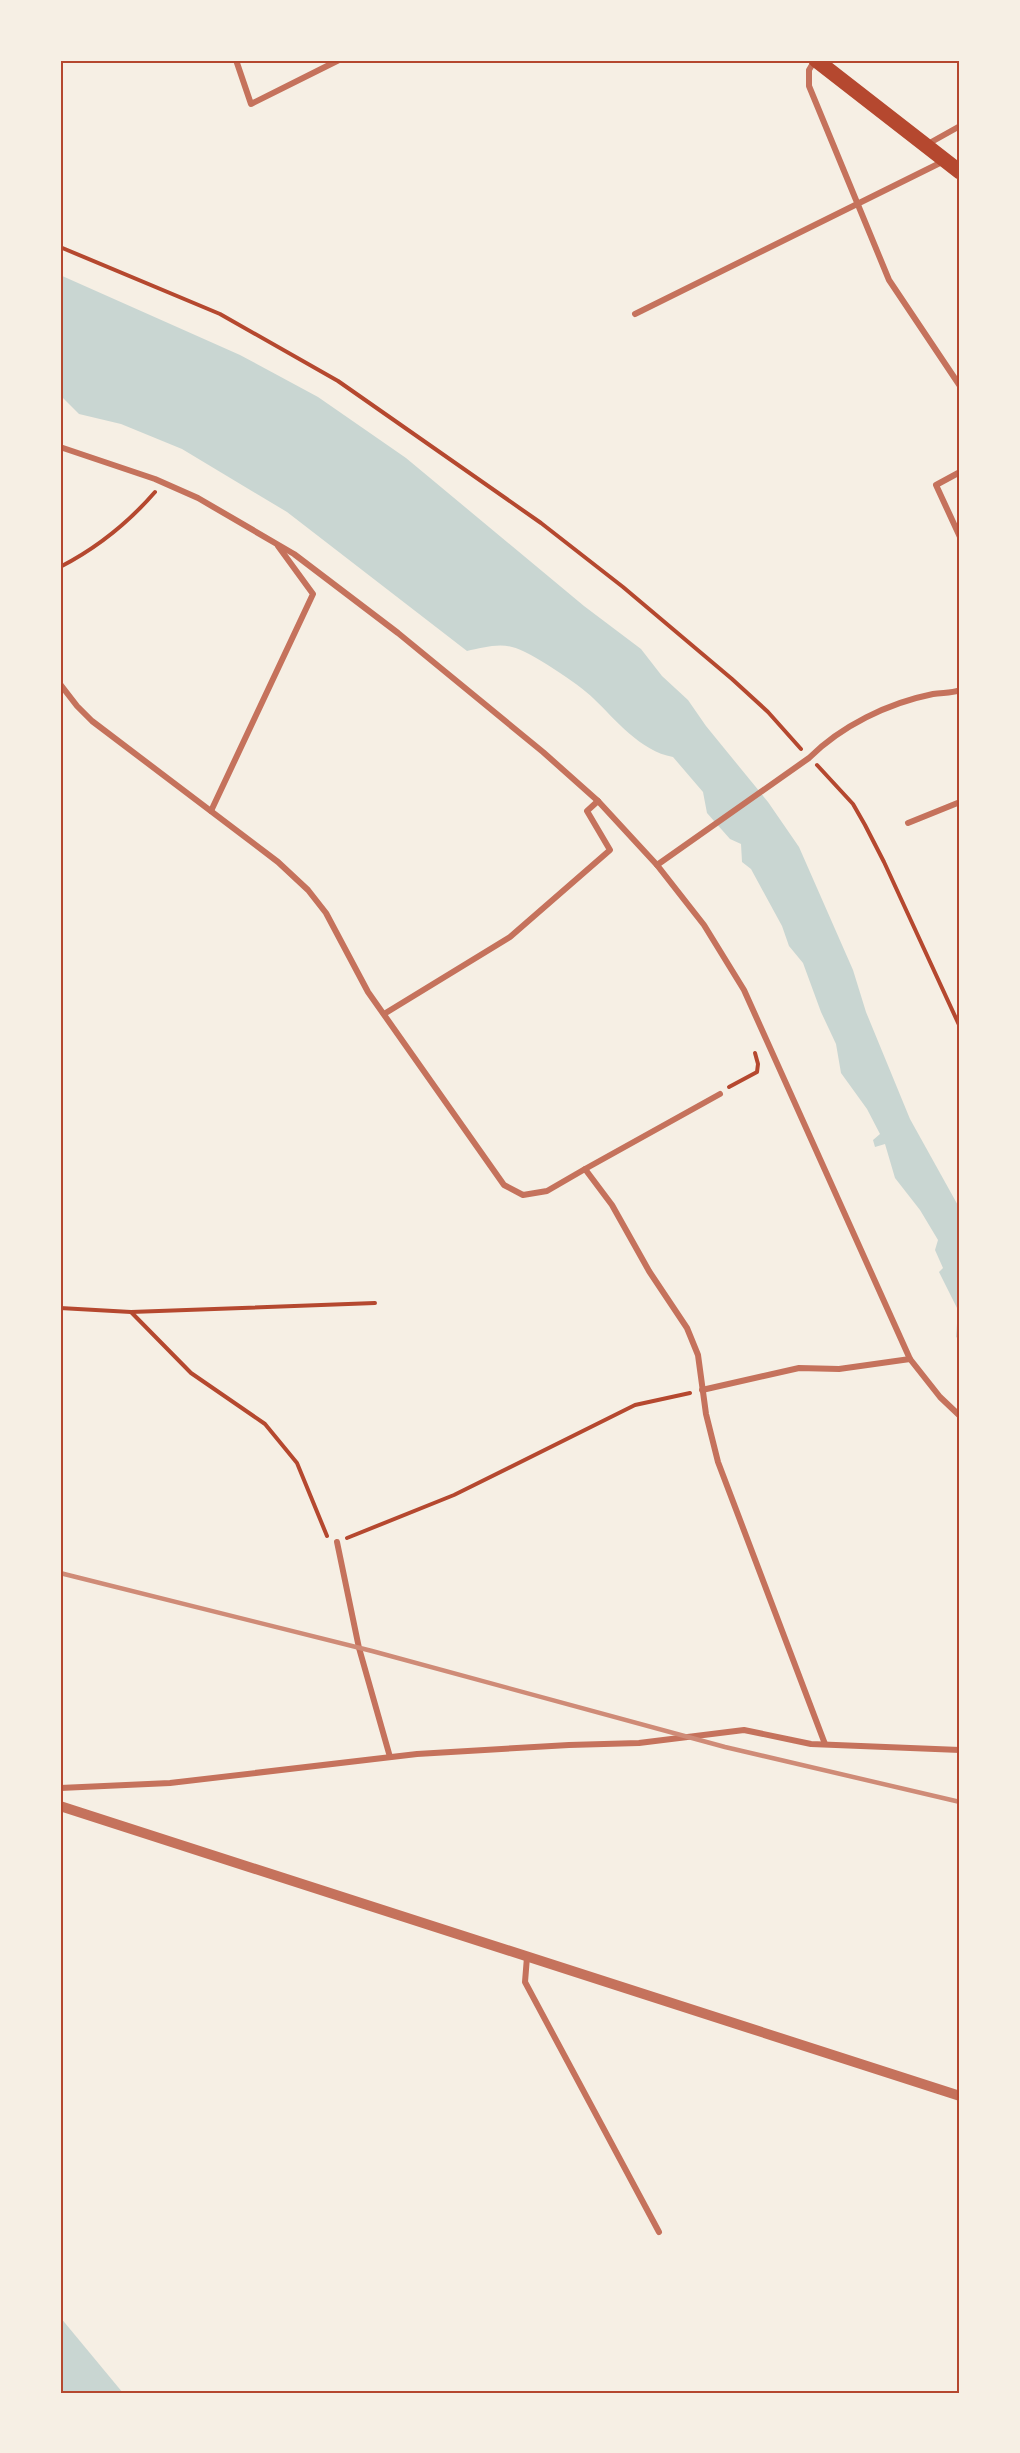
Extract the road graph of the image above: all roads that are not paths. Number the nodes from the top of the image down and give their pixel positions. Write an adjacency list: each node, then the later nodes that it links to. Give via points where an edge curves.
1 (236, 60): 2 (street, via 251,104)
2 (339, 60)
3 (815, 60): 5 (main road); 8 (street, via 809,70 808,86)
4 (960, 126): 5 (street)
5 (925, 145): 6 (main road)
6 (945, 161): 7 (main road); 8 (street)
7 (960, 172)
8 (856, 205): 9 (street); 10 (street, via 889,280)
9 (635, 314)
10 (960, 386)
11 (60, 447): 14 (street, via 198,498)
12 (960, 472): 13 (street, via 936,485)
13 (960, 537)
14 (276, 544): 17 (street, via 398,633); 19 (street, via 313,594)
15 (60, 684): 19 (street, via 92,721)
16 (960, 690): 21 (street, via 952,694 934,693 889,707 828,740 809,758)
17 (598, 801): 21 (street); 22 (street, via 587,811 610,850 510,937)
18 (960, 802): 20 (street)
19 (211, 811): 22 (street, via 308,890 326,913)
20 (908, 822)
21 (657, 865): 25 (street, via 704,925 744,990)
22 (384, 1014): 24 (street, via 504,1185 523,1196 547,1191)
23 (720, 1094): 24 (street)
24 (585, 1169): 26 (street, via 612,1205 687,1328 698,1355)
25 (910, 1359): 26 (street, via 839,1369 799,1368); 27 (street)
26 (702, 1390): 29 (street, via 718,1462)
27 (960, 1416)
28 (337, 1542): 31 (street, via 359,1648)
29 (825, 1744): 30 (street); 31 (street, via 744,1730 639,1743)
30 (960, 1750)
31 (390, 1757): 32 (street, via 170,1783)
32 (60, 1788)
33 (60, 1806): 34 (street)
34 (527, 1957): 35 (street); 36 (street, via 525,1982)
35 (960, 2096)
36 (658, 2232)

